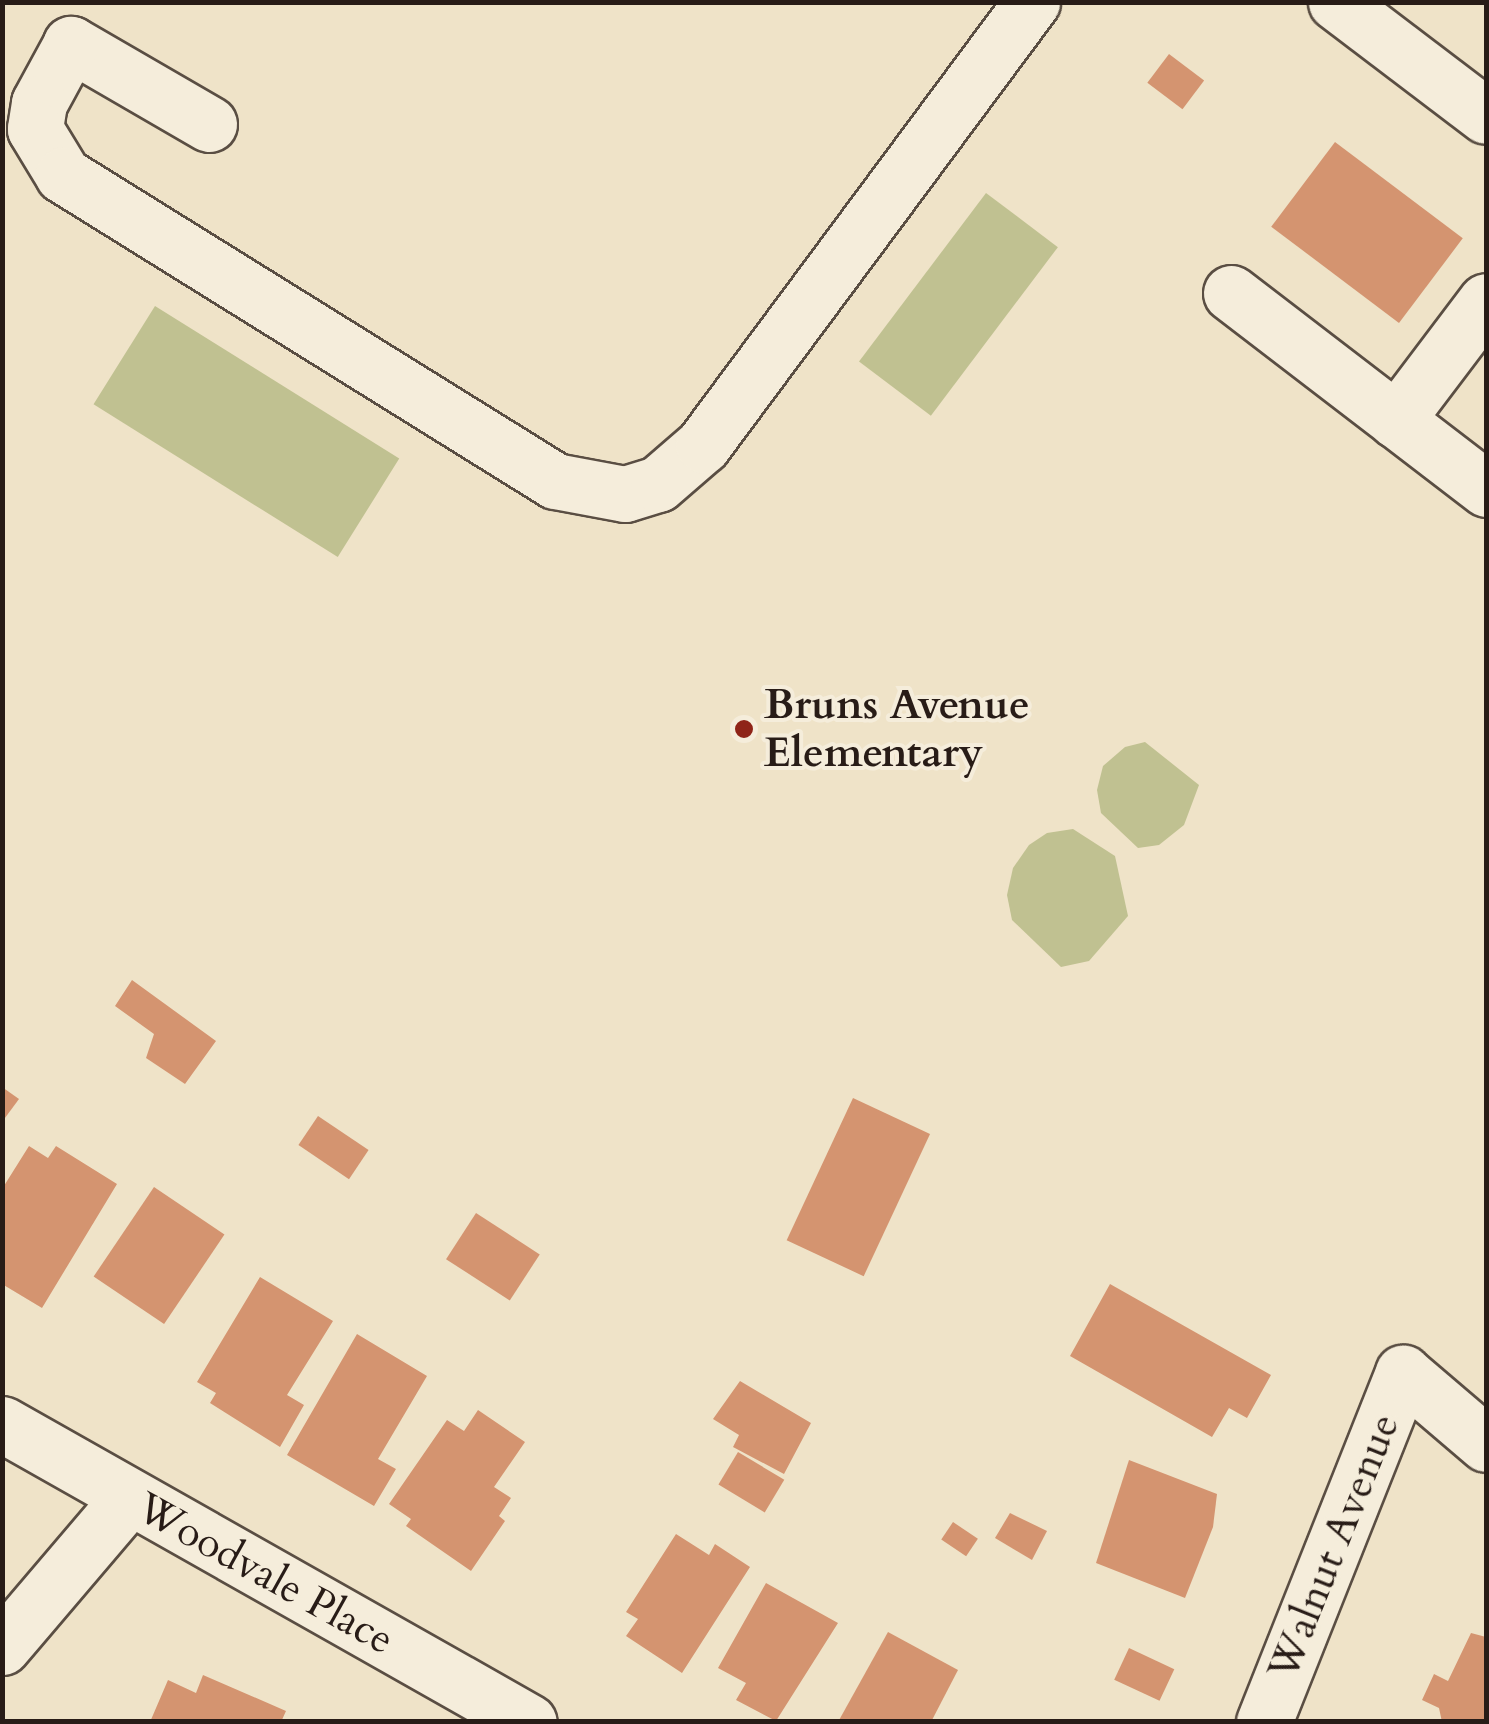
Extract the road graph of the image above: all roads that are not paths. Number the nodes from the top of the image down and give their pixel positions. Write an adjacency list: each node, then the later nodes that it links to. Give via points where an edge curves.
1 (1032, 2): 4 (street, via 684,466 658,484 625,494 555,481 63,175 35,129 38,103 72,44)
2 (1336, 2): 3 (street)
3 (1486, 116)
4 (209, 124)
5 (1231, 293): 7 (street)
6 (1486, 302): 7 (street)
7 (1396, 420): 8 (street)
8 (1486, 488)
9 (2, 1424): 11 (street, Woodvale Place)
10 (1486, 1444): 14 (street, Walnut Avenue, via 1403,1373)
11 (129, 1498): 12 (street); 13 (street, Woodvale Place)
12 (2, 1647)
13 (529, 1722)
14 (1264, 1722)

